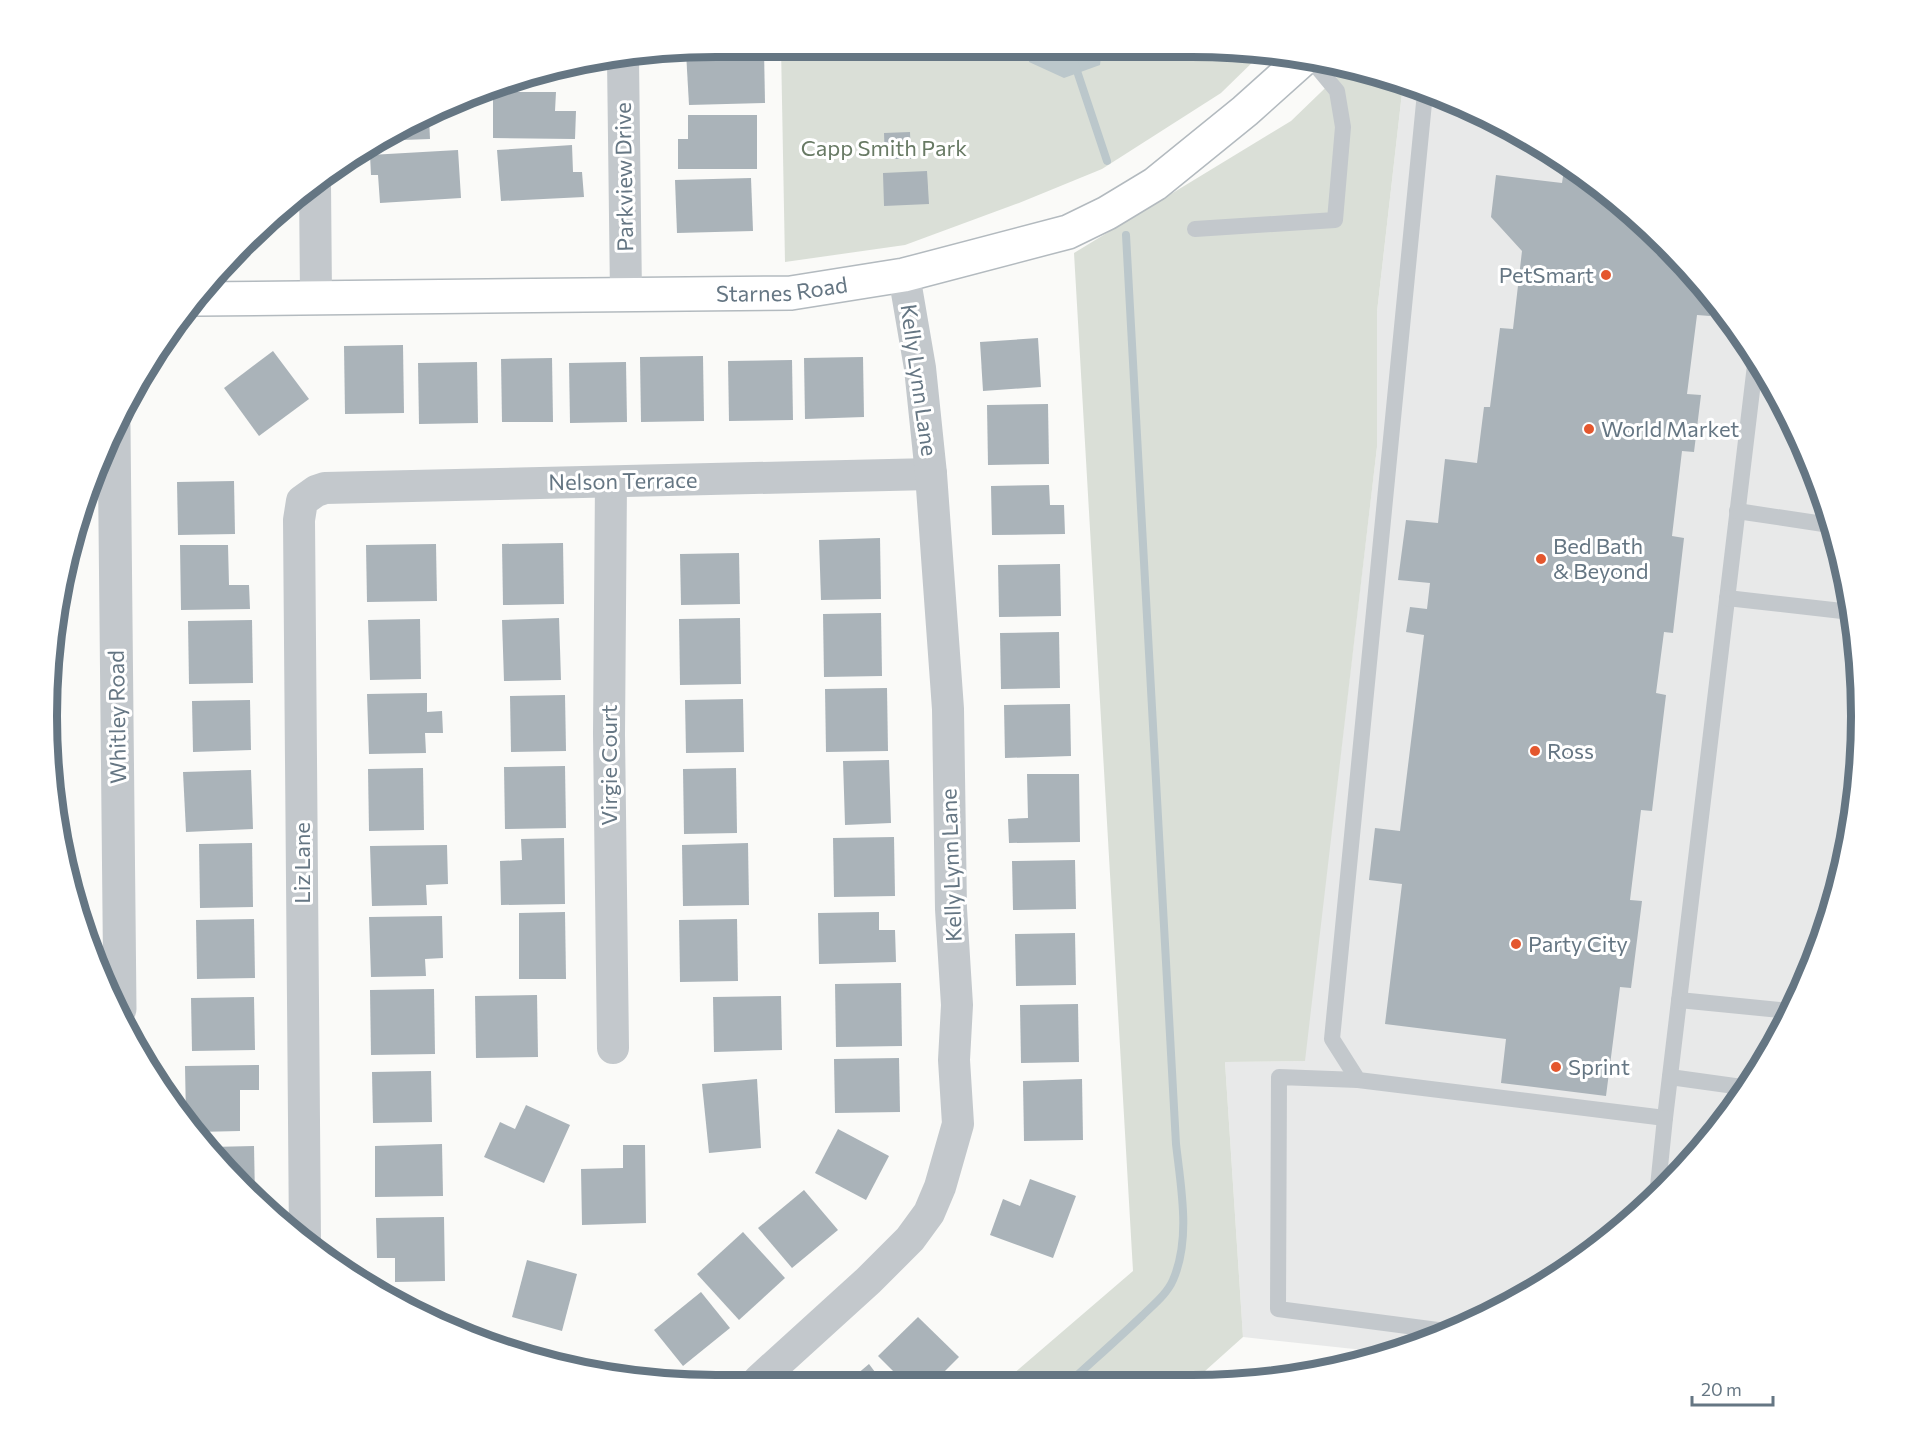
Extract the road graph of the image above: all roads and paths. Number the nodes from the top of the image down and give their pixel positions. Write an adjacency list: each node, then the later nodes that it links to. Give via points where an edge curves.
1 (623, 64): 8 (street, Parkview Drive)
2 (1295, 66): 7 (main road, Starnes Road, via 1155,184 1107,213 1068,232)
3 (1320, 70): 6 (lane, via 1337,91 1342,127 1335,220)
4 (1425, 100): 25 (lane, via 1332,1039)
5 (315, 193): 9 (street)
6 (1195, 229)
7 (904, 276): 8 (main road, Starnes Road, via 791,293); 13 (street, Kelly Lynn Lane, via 920,368)
8 (626, 295): 9 (main road, Starnes Road)
9 (316, 297): 10 (main road, Starnes Road)
10 (206, 299)
11 (1754, 373): 16 (lane)
12 (114, 448): 20 (street, Whitley Road)
13 (931, 474): 14 (street, Nelson Terrace); 31 (street, Kelly Lynn Lane, via 948,709 958,1124 940,1187 929,1213 910,1239)
14 (610, 482): 15 (street, Nelson Terrace); 23 (street, Virgie Court)
15 (316, 491): 29 (street, Liz Lane, via 302,501 299,520)
16 (1737, 511): 17 (lane); 18 (lane)
17 (1822, 524)
18 (1727, 598): 19 (lane); 21 (lane)
19 (1842, 611)
20 (120, 996)
21 (1679, 1000): 22 (lane); 24 (lane)
22 (1781, 1010)
23 (613, 1048)
24 (1670, 1077): 26 (lane); 27 (lane)
25 (1358, 1080): 27 (lane); 30 (lane, via 1279,1077 1278,1310)
26 (1737, 1086)
27 (1665, 1118): 28 (lane)
28 (1658, 1181)
29 (305, 1231)
30 (1432, 1329)
31 (765, 1375)

